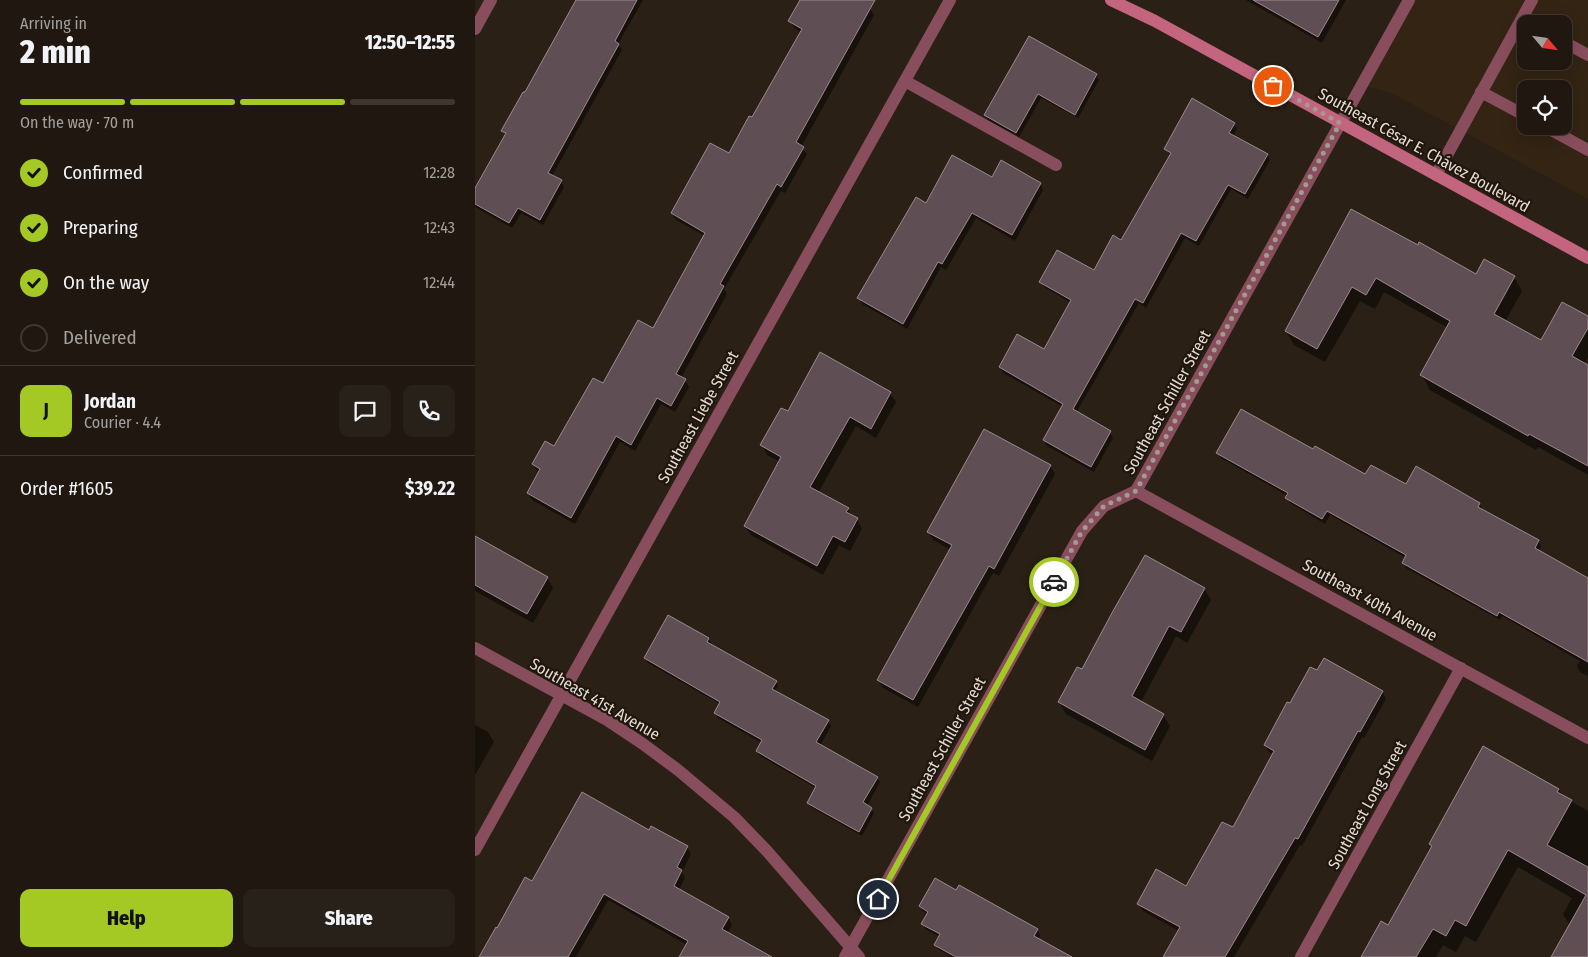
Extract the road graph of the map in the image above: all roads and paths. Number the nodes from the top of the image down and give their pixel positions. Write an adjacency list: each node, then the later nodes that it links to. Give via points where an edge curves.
1 (491, 0): 7 (street)
2 (950, 0): 11 (street, Southeast Liebe Street)
3 (1111, 0): 14 (main road, Southeast César E. Chávez Boulevard)
4 (1409, 0): 14 (street, Southeast Schiller Street)
5 (1532, 0): 6 (street)
6 (1527, 15)
7 (475, 29)
8 (1517, 35): 12 (street)
9 (1573, 47): 10 (street)
10 (1588, 55)
11 (905, 81): 17 (street); 23 (street, Southeast Liebe Street)
12 (1481, 92): 13 (street); 18 (street)
13 (1517, 111)
14 (1340, 123): 18 (main road, Southeast César E. Chávez Boulevard); 20 (street, Southeast Schiller Street)
15 (1560, 135): 16 (street)
16 (1588, 150)
17 (1056, 165)
18 (1436, 175): 19 (main road, Southeast César E. Chávez Boulevard)
19 (1588, 258)
20 (1136, 491): 22 (street, Southeast 40th Avenue); 26 (street, Southeast Schiller Street, via 1104,506 1082,531)
21 (475, 648): 23 (street, Southeast 41st Avenue)
22 (1461, 668): 24 (street, Southeast 40th Avenue); 27 (street, Southeast Long Street)
23 (560, 696): 25 (street, Southeast Liebe Street); 26 (street, Southeast 41st Avenue, via 607,720 643,744 707,794 766,850)
24 (1588, 738)
25 (475, 850)
26 (852, 954)
27 (1301, 957)

